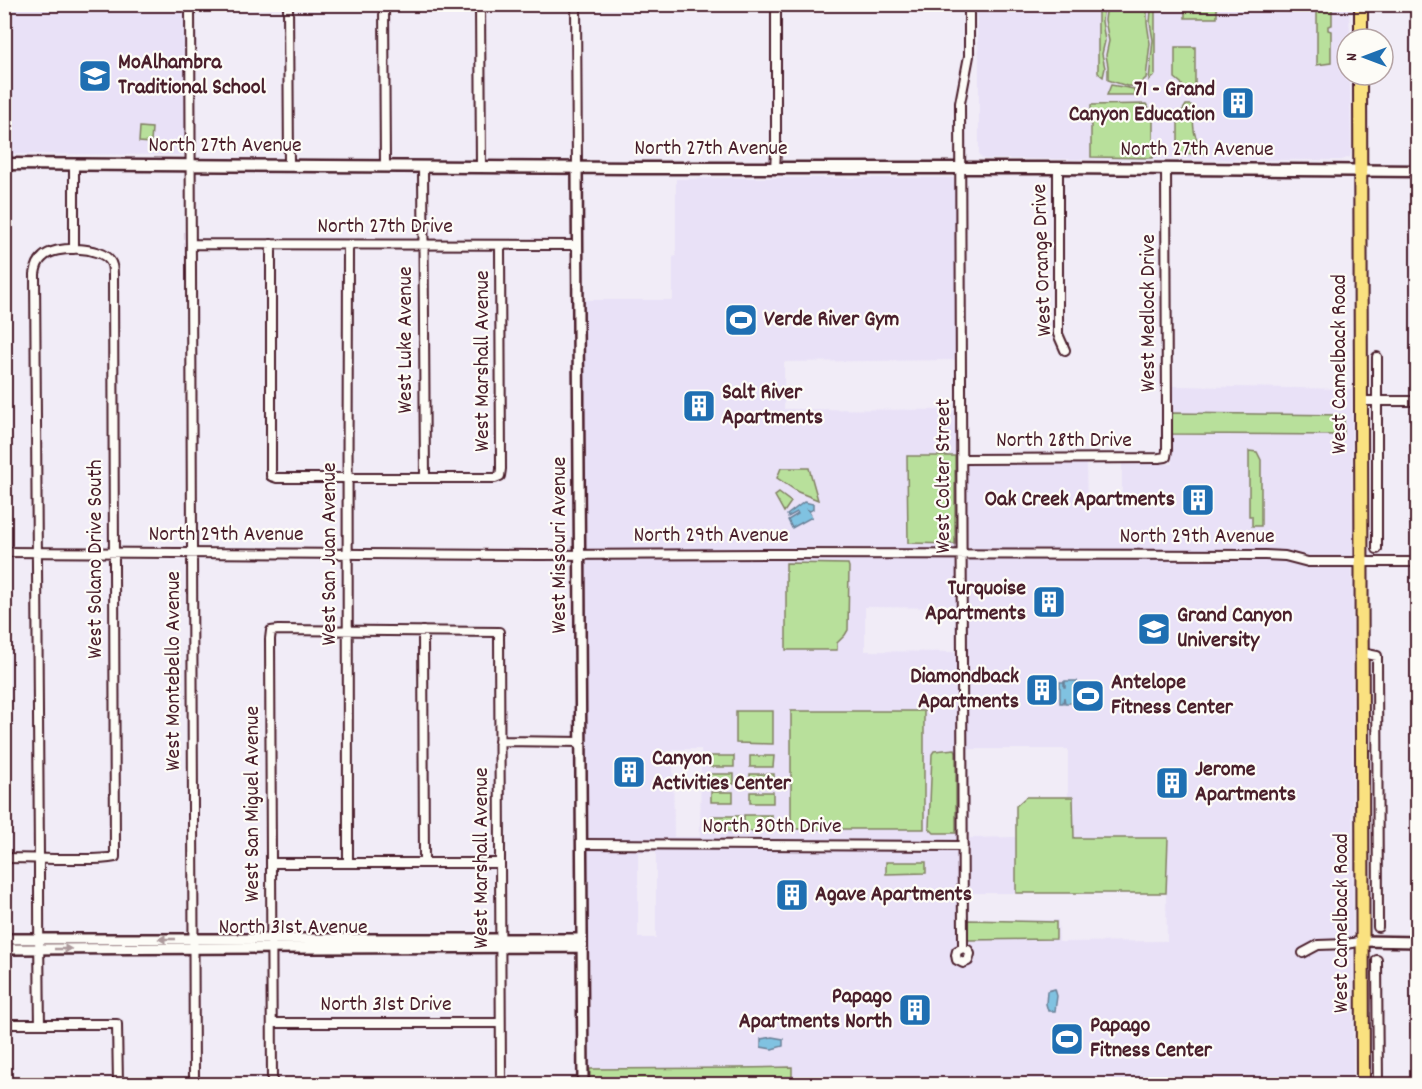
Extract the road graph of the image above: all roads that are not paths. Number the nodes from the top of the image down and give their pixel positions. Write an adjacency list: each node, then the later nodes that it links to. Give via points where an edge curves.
1 (190, 4): 13 (street, West Montebello Avenue)
2 (288, 4): 14 (street)
3 (384, 4): 15 (street)
4 (480, 4): 17 (street)
5 (576, 4): 18 (street, West Missouri Avenue)
6 (776, 4): 19 (street)
7 (969, 4): 21 (street, West Colter Street, via 969,56 960,103)
8 (1361, 4): 9 (main road)
9 (1360, 27)
10 (1360, 87): 23 (main road, West Camelback Road)
11 (4, 164): 12 (main road, North 27th Avenue)
12 (74, 164): 13 (main road, North 27th Avenue); 31 (street)
13 (191, 165): 14 (main road, North 27th Avenue); 25 (street, West Montebello Avenue)
14 (289, 165): 15 (main road, North 27th Avenue)
15 (385, 166): 16 (main road, North 27th Avenue)
16 (423, 166): 17 (main road, North 27th Avenue); 28 (street, West Luke Avenue)
17 (481, 167): 18 (main road, North 27th Avenue)
18 (578, 168): 19 (main road, North 27th Avenue); 30 (street, West Missouri Avenue)
19 (775, 168): 21 (main road, North 27th Avenue)
20 (1058, 168): 21 (main road, North 27th Avenue); 22 (main road, North 27th Avenue); 32 (street, West Orange Drive, via 1058,334)
21 (961, 169): 38 (street, West Colter Street)
22 (1166, 169): 23 (main road, North 27th Avenue); 37 (street, West Medlock Drive)
23 (1360, 170): 24 (main road, North 27th Avenue); 34 (main road, West Camelback Road)
24 (1418, 171)
25 (191, 244): 26 (street, North 27th Drive); 45 (street, West Montebello Avenue)
26 (271, 244): 27 (street, North 27th Drive); 39 (street, via 271,477)
27 (348, 245): 28 (street, North 27th Drive); 39 (street, West San Juan Avenue)
28 (424, 245): 29 (street, North 27th Drive); 40 (street, West Luke Avenue)
29 (500, 245): 30 (street, North 27th Drive); 40 (street, West Marshall Avenue, via 500,476)
30 (578, 245): 47 (street, West Missouri Avenue)
31 (74, 249): 43 (street, via 43,257 35,274); 44 (street, West Solano Drive South, via 97,251 113,268)
32 (1065, 350)
33 (1377, 357): 35 (street, West Camelback Road)
34 (1360, 401): 35 (street); 49 (main road, West Camelback Road)
35 (1377, 401): 36 (street); 41 (street, West Camelback Road)
36 (1418, 401)
37 (1166, 457): 38 (street, North 28th Drive)
38 (962, 459): 48 (street, West Colter Street)
39 (347, 478): 40 (street); 46 (street, West San Juan Avenue)
40 (425, 478)
41 (1377, 549)
42 (4, 552): 43 (street, North 29th Avenue)
43 (38, 552): 44 (street, North 29th Avenue); 61 (street)
44 (114, 552): 45 (street, North 29th Avenue); 61 (street, West Solano Drive South, via 115,857)
45 (192, 553): 46 (street, North 29th Avenue); 73 (street, West Montebello Avenue)
46 (348, 554): 47 (street, North 29th Avenue); 51 (street, West San Juan Avenue)
47 (580, 555): 48 (street, North 29th Avenue); 55 (street, West Missouri Avenue)
48 (962, 555): 49 (street, North 29th Avenue, via 1284,555 1308,562); 59 (street, West Colter Street)
49 (1362, 561): 50 (street, North 29th Avenue); 53 (main road, West Camelback Road)
50 (1418, 562)
51 (349, 630): 52 (street); 62 (street, West San Miguel Avenue, via 271,631); 63 (street, West San Juan Avenue)
52 (423, 630): 54 (street, West Marshall Avenue, via 499,632); 64 (street)
53 (1362, 653): 56 (street, West Camelback Road, via 1377,656); 57 (main road, West Camelback Road)
54 (499, 741): 55 (street); 65 (street, West Marshall Avenue)
55 (581, 742): 58 (street, West Missouri Avenue)
56 (1377, 800): 57 (street, West Camelback Road); 66 (street, West Camelback Road)
57 (1363, 801): 68 (main road, West Camelback Road)
58 (582, 844): 59 (street, North 30th Drive); 71 (street, West Missouri Avenue)
59 (963, 846): 75 (street, West Colter Street)
60 (4, 858): 61 (street)
61 (39, 858): 72 (street)
62 (271, 863): 63 (street); 70 (street, West San Miguel Avenue)
63 (348, 863): 64 (street)
64 (424, 863): 65 (street)
65 (500, 863): 74 (street, West Marshall Avenue)
66 (1378, 927)
67 (4, 939): 72 (street, North 31st Avenue)
68 (1364, 941): 69 (street); 77 (street, via 1318,945); 84 (main road, West Camelback Road)
69 (1418, 942)
70 (271, 943): 73 (street, North 31st Avenue); 74 (street, North 31st Avenue); 79 (street, West San Miguel Avenue)
71 (582, 943): 74 (street, North 31st Avenue); 89 (street, West Missouri Avenue)
72 (39, 944): 73 (street, North 31st Avenue); 76 (street, North 31st Avenue); 82 (street)
73 (193, 944): 86 (street, West Montebello Avenue)
74 (500, 944): 80 (street, West Marshall Avenue)
75 (963, 948)
76 (4, 949)
77 (1303, 953)
78 (1377, 960): 83 (street, West Camelback Road)
79 (272, 1023): 80 (street, North 31st Drive); 87 (street, West San Miguel Avenue)
80 (501, 1023): 88 (street, West Marshall Avenue)
81 (4, 1024): 82 (street)
82 (40, 1024): 85 (street, via 117,1024)
83 (1378, 1044): 84 (street, West Camelback Road); 91 (street, West Camelback Road)
84 (1364, 1045): 90 (main road, West Camelback Road)
85 (118, 1084)
86 (194, 1084)
87 (272, 1084)
88 (501, 1084)
89 (583, 1084)
90 (1363, 1084)
91 (1378, 1084)

